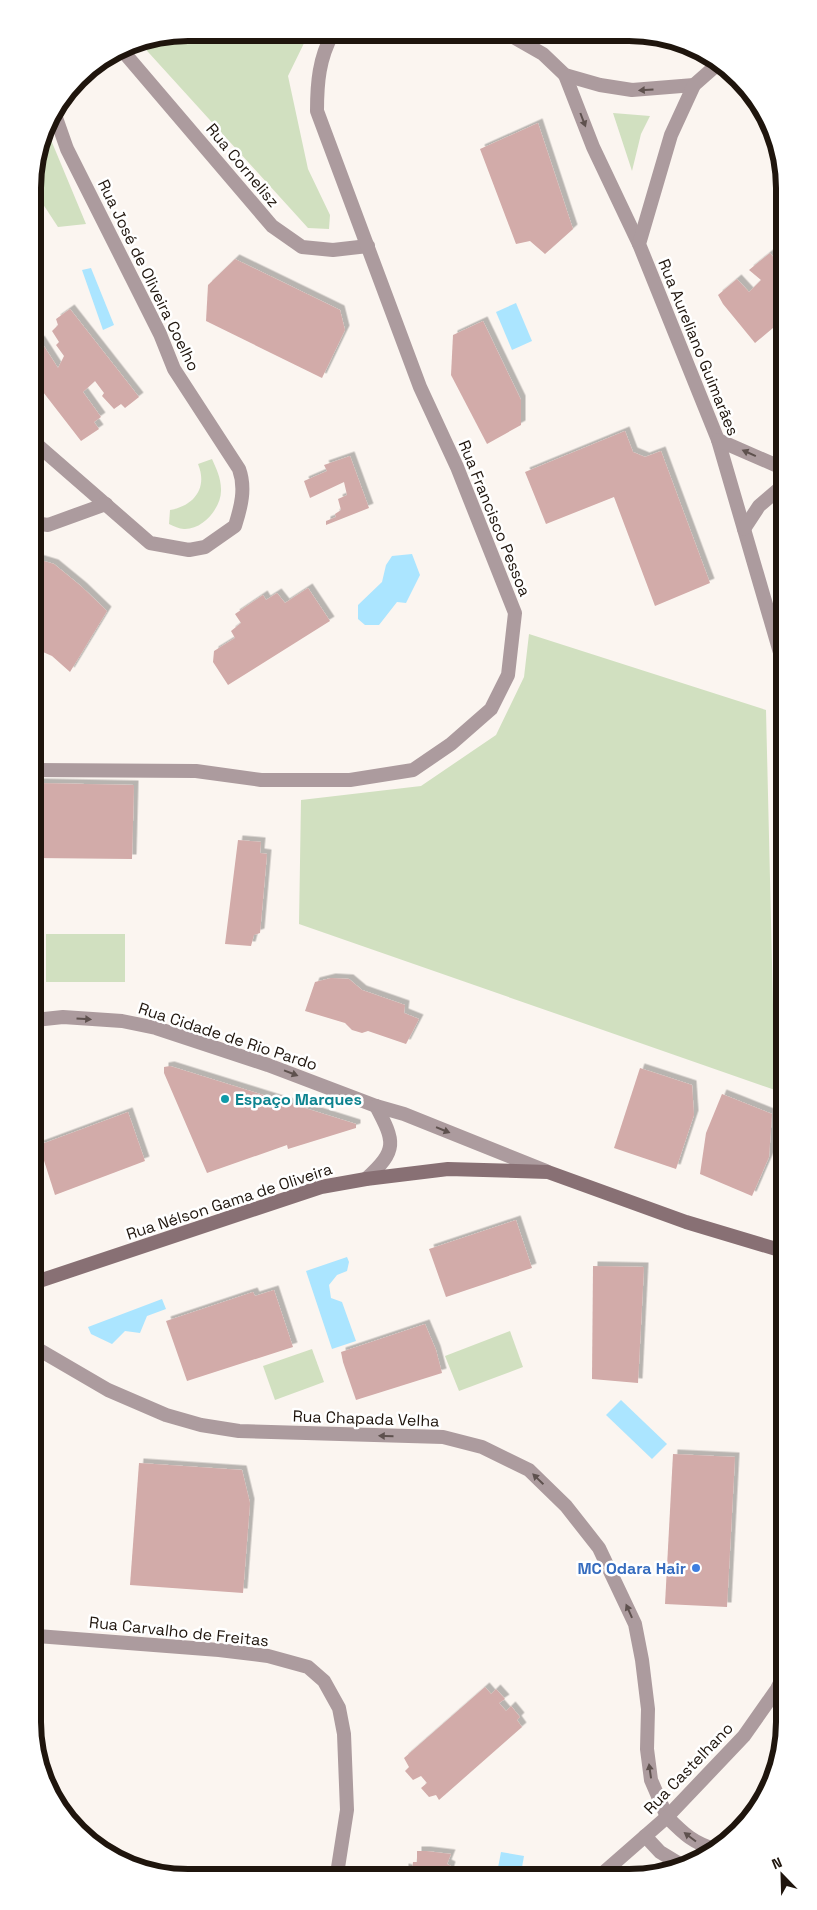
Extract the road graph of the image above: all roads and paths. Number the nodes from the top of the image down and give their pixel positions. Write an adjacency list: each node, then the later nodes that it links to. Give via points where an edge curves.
1 (521, 41): 5 (street, via 543,54)
2 (328, 42): 9 (street, Rua Francisco Pessoa, via 320,67 317,111)
3 (126, 55): 9 (street, Rua Cornelisz, via 272,226 302,247 333,250)
4 (713, 68): 6 (street)
5 (565, 75): 6 (street, one-way to 5, via 632,90); 8 (street, one-way to 8, via 593,147)
6 (694, 85): 8 (street, via 671,135)
7 (57, 122): 14 (street, Rua José de Oliveira Coelho, via 67,150 160,334 174,369 239,469 243,482 235,526 205,547 188,550 150,543)
8 (639, 244): 10 (street, Rua Aureliano Guimarães)
9 (368, 246): 18 (street, Rua Francisco Pessoa, via 420,387 457,467 515,612 508,675 491,709 451,744 412,770 350,780 261,780 196,771)
10 (718, 440): 12 (street, one-way to 10); 16 (street, Rua Aureliano Guimarães)
11 (42, 449): 14 (street, Rua José de Oliveira Coelho)
12 (776, 465)
13 (776, 492): 16 (street, via 759,506)
14 (106, 504): 15 (street)
15 (42, 524)
16 (744, 529): 17 (street, Rua Aureliano Guimarães)
17 (776, 638)
18 (42, 770)
19 (41, 1019): 20 (street, Rua Cidade de Rio Pardo, one-way to 20, via 63,1017 122,1021 156,1028 268,1064)
20 (376, 1106): 21 (street, Rua Cidade de Rio Pardo, one-way to 21, via 404,1114); 22 (street, via 390,1133 390,1153)
21 (548, 1172): 22 (main road, Rua Nélson Gama de Oliveira, via 448,1169); 23 (main road, Rua Nélson Gama de Oliveira, via 686,1222)
22 (366, 1179): 24 (main road, Rua Nélson Gama de Oliveira, via 321,1187)
23 (775, 1249)
24 (41, 1280)
25 (41, 1351): 28 (street, Rua Chapada Velha, one-way to 25, via 651,1780 647,1749 648,1709 635,1624 599,1548 566,1506 529,1470 482,1447 443,1437 239,1431 201,1425 166,1415 108,1390)
26 (41, 1636): 32 (street, Rua Carvalho de Freitas, via 219,1650 268,1656 308,1667 324,1681 339,1708 344,1734 347,1810)
27 (775, 1692): 28 (street, Rua Castelhano, via 744,1736)
28 (667, 1817): 29 (street, Rua Castelhano); 30 (street, Rua Chapada Velha, one-way to 28, via 684,1834)
29 (645, 1836): 31 (street, via 660,1852); 33 (street, Rua Castelhano)
30 (705, 1847)
31 (675, 1861)
32 (338, 1869)
33 (608, 1869)

